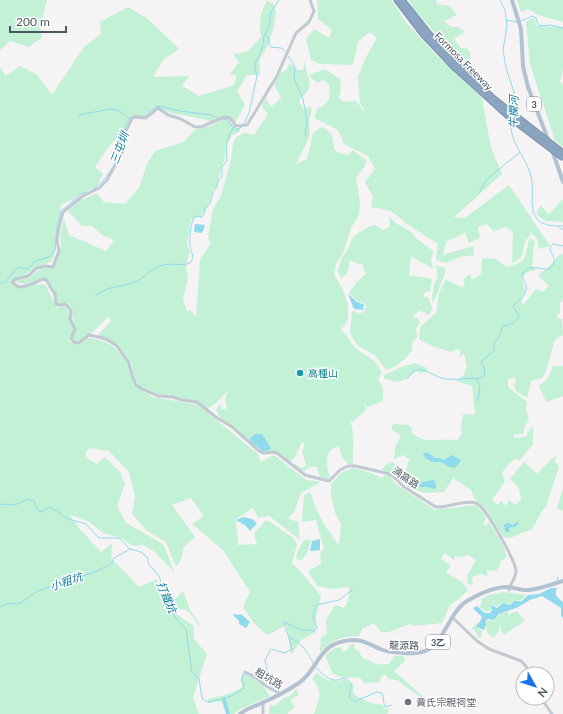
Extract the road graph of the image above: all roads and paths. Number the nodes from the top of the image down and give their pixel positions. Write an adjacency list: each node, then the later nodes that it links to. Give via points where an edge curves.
1 (310, 0): 12 (street, 湳窩路, via 314,11 309,22 296,33 277,76 247,125 236,126 230,118 224,117 195,127 158,108 146,118 132,118 124,135 121,154 107,180 63,212 58,232 59,251 54,266 37,268 28,276 12,282 22,287 45,279 55,293 56,304 66,304 71,311 70,319 74,329 72,341 76,343 92,335 108,340 119,348 130,363 136,385 158,396 197,402 231,426 262,453 277,453 309,477 329,481 344,467 355,466 390,474 404,487 436,507 477,503 514,562 515,577)
2 (397, 0): 5 (highway, Formosa Freeway / 3, via 423,34)
3 (402, 0): 5 (highway, Formosa Freeway / 3)
4 (513, 0): 8 (main road, 3, via 520,21 524,73)
5 (456, 66): 6 (highway, Formosa Freeway / 3, bridge); 7 (highway, Formosa Freeway / 3, bridge, via 508,116)
6 (563, 153)
7 (563, 158)
8 (558, 163): 9 (main road, 3); 10 (main road, 3)
9 (563, 178)
10 (563, 182)
11 (562, 582): 12 (main road, 3乙, via 528,590)
12 (509, 589): 13 (main road, 3乙, via 492,589 470,599 459,607)
13 (453, 617): 14 (street, via 477,641); 16 (main road, 3乙, via 436,642 423,652 388,652 362,642 350,641 330,647 304,679)
14 (526, 666)
15 (246, 673): 16 (street, 粗坑路)
16 (281, 694): 17 (main road, 3乙)
17 (263, 704): 18 (main road, 3乙); 19 (main road, 3乙); 20 (street)
18 (240, 714)
19 (243, 714)
20 (263, 714)

